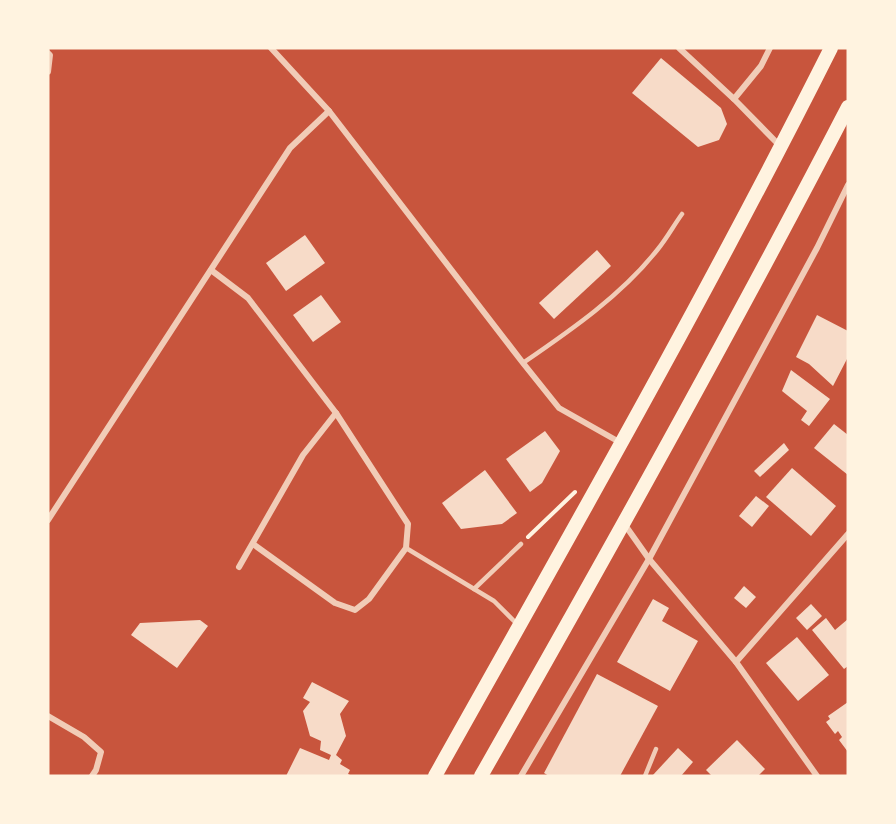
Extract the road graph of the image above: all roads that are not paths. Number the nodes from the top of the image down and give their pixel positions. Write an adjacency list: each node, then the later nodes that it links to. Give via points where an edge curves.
1 (271, 48): 9 (street)
2 (679, 48): 7 (street)
3 (770, 48): 7 (street, via 761,66)
4 (831, 48): 10 (highway)
5 (49, 54): 6 (street)
6 (48, 72)
7 (734, 99): 10 (street)
8 (848, 107): 18 (highway)
9 (329, 111): 13 (street, via 290,148); 14 (street)
10 (781, 147): 16 (highway)
11 (848, 185): 23 (street)
12 (682, 214): 14 (lane, via 658,249 625,283 583,321)
13 (211, 270): 15 (street, via 248,298); 17 (street)
14 (523, 363): 16 (street, via 559,408)
15 (336, 413): 20 (street, via 303,454); 22 (street, via 408,524)
16 (621, 443): 26 (highway)
17 (48, 520)
18 (624, 525): 23 (street); 32 (highway)
19 (848, 534): 27 (street)
20 (253, 544): 22 (street, via 335,603 355,610 369,599); 24 (street)
21 (521, 544): 25 (lane)
22 (406, 549): 25 (lane)
23 (649, 559): 27 (street); 33 (street)
24 (239, 567)
25 (474, 589): 26 (lane, via 494,601)
26 (519, 627): 31 (highway)
27 (736, 662): 35 (street)
28 (48, 716): 30 (street, via 101,752)
29 (656, 749): 34 (lane)
30 (92, 776)
31 (435, 776)
32 (481, 776)
33 (521, 776)
34 (645, 776)
35 (817, 776)

